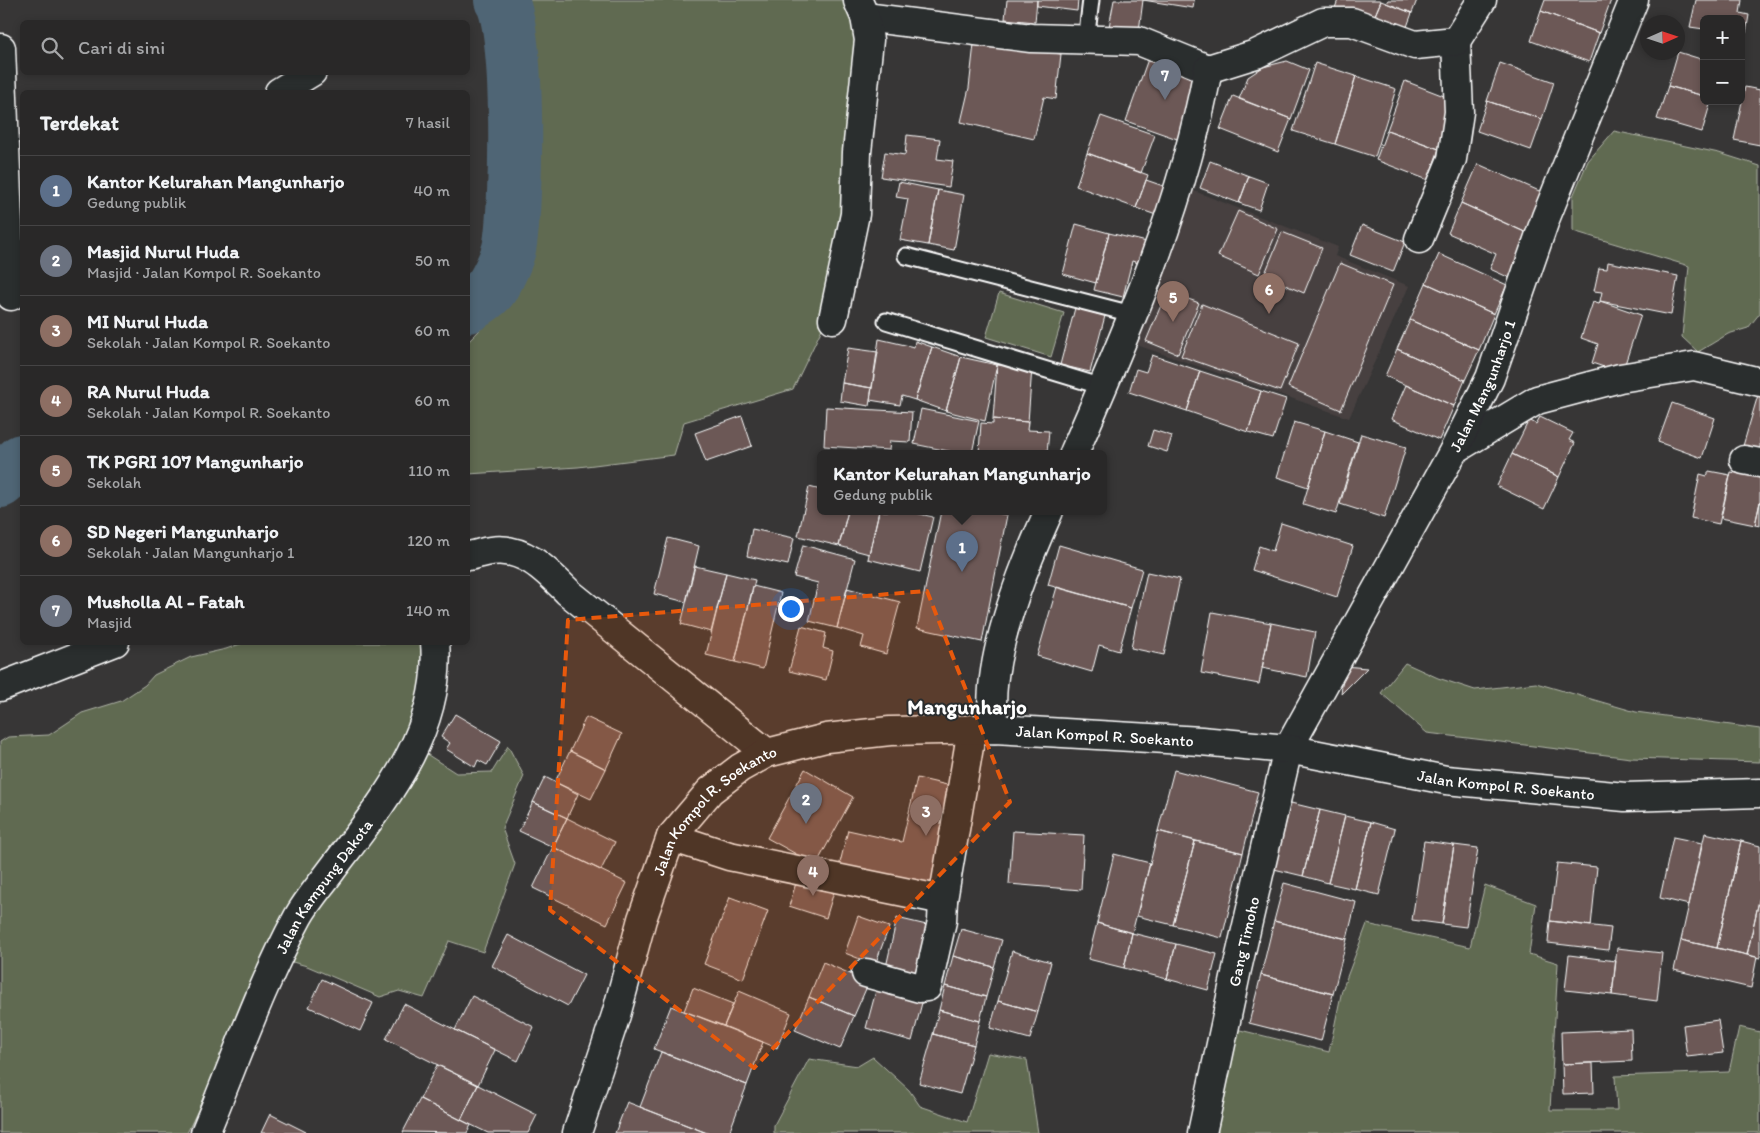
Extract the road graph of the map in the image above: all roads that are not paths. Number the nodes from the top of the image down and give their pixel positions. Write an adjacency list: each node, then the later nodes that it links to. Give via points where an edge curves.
1 (1091, 0): 5 (lane)
2 (1482, 0): 6 (street)
3 (1634, 0): 21 (street, Jalan Mangunharjo 1, via 1546,217 1490,378)
4 (861, 8): 5 (street, via 1030,38); 16 (street, via 869,40 857,152 855,214)
5 (1086, 41): 8 (street, via 1139,41)
6 (1456, 41): 8 (street, via 1415,45 1352,22 1323,22 1256,54); 12 (street, via 1459,112 1452,159)
7 (1, 48): 11 (street)
8 (1208, 69): 15 (street, via 1201,106 1172,207)
9 (307, 75): 10 (street)
10 (282, 90)
11 (9, 167): 14 (street)
12 (1419, 239)
13 (906, 256): 15 (lane)
14 (11, 296)
15 (1132, 314): 19 (street)
16 (833, 319)
17 (886, 321): 19 (lane)
18 (1760, 382): 21 (street, via 1694,366 1620,378 1537,400)
19 (1103, 387): 20 (street)
20 (1075, 450)
21 (1454, 450): 28 (street, Jalan Mangunharjo 1)
22 (1047, 515): 27 (street, via 1026,562 997,659 992,718)
23 (470, 556): 29 (street, via 493,550 524,555)
24 (107, 645): 26 (street)
25 (435, 645): 34 (street, Jalan Kampung Dakota, via 435,684 418,741 403,771 300,915)
26 (0, 687)
27 (983, 729): 28 (street, Jalan Kompol R. Soekanto, via 1191,740); 29 (street, Jalan Kompol R. Soekanto, via 890,731 826,738); 32 (street)
28 (1288, 749): 30 (street, Jalan Kompol R. Soekanto, via 1446,780 1625,797); 36 (street, Gang Timoho)
29 (767, 753): 31 (street, Jalan Kompol R. Soekanto, via 710,791)
30 (1760, 793)
31 (671, 837): 32 (street, via 729,856); 35 (street, Jalan Kompol R. Soekanto, via 642,919 616,1015)
32 (943, 900): 33 (street, via 942,921 927,987 920,988)
33 (866, 973)
34 (205, 1133)
35 (577, 1133)
36 (1202, 1133)

